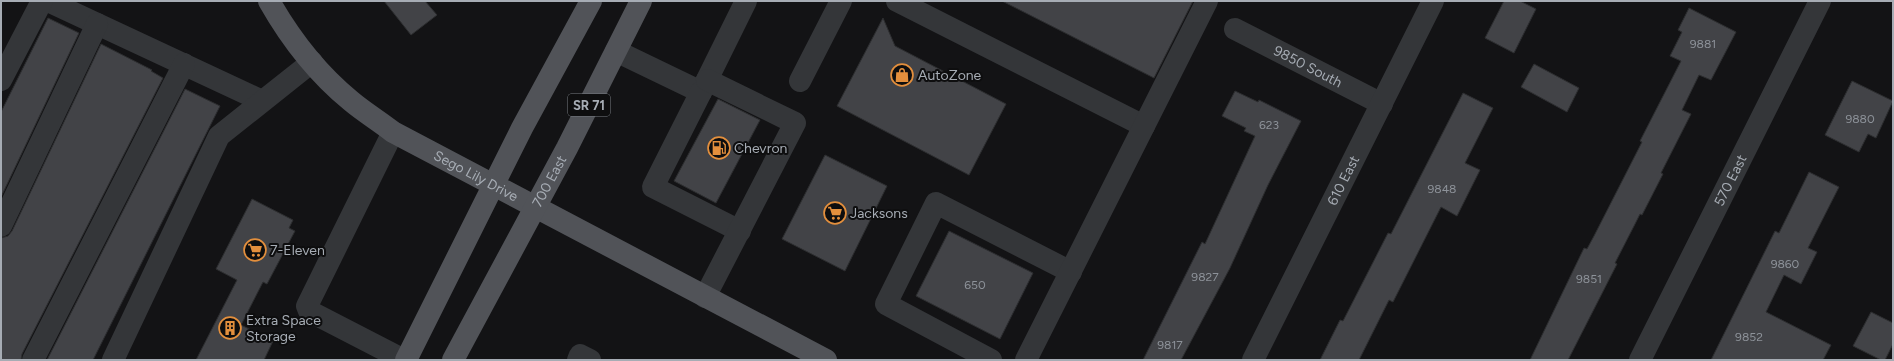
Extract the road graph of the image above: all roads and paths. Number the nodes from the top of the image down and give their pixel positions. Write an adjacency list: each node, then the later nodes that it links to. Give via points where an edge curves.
1 (42, 1): 17 (street)
2 (48, 1): 12 (street)
3 (269, 1): 15 (main road, Sego Lily Drive, via 280,21)
4 (591, 1): 24 (main road)
5 (641, 1): 14 (main road, 700 East / SR 71)
6 (746, 1): 19 (street)
7 (841, 1): 18 (street)
8 (897, 1): 22 (street)
9 (1208, 1): 22 (street)
10 (1433, 1): 21 (street, 610 East)
11 (1820, 1): 40 (street, 570 East)
12 (97, 24): 16 (street); 26 (street)
13 (1235, 29): 21 (street, 9850 South)
14 (616, 51): 19 (street); 25 (main road, 700 East / SR 71)
15 (312, 62): 20 (street); 23 (main road, Sego Lily Drive, via 350,100)
16 (184, 64): 20 (street); 31 (street)
17 (1, 80)
18 (800, 82)
19 (704, 86): 27 (street, via 653,187); 27 (street, via 795,124)
20 (262, 101): 32 (street, via 219,136)
21 (1382, 104): 39 (street, 610 East)
22 (1144, 126): 28 (street)
23 (393, 132): 24 (main road, Sego Lily Drive); 33 (street, via 307,306 309,311)
24 (494, 185): 25 (main road, Sego Lily Drive); 33 (main road)
25 (536, 208): 29 (main road, Sego Lily Drive); 34 (main road, 700 East / SR 71)
26 (1, 226)
27 (740, 231): 29 (street)
28 (1071, 272): 37 (street, via 936,203 886,304); 38 (street)
29 (705, 297): 30 (main road, Sego Lily Drive)
30 (816, 358)
31 (33, 360)
32 (113, 360)
33 (405, 360)
34 (453, 360)
35 (578, 360): 36 (street, via 580,355)
36 (590, 360)
37 (991, 360)
38 (1026, 360)
39 (1253, 360)
40 (1640, 360)

